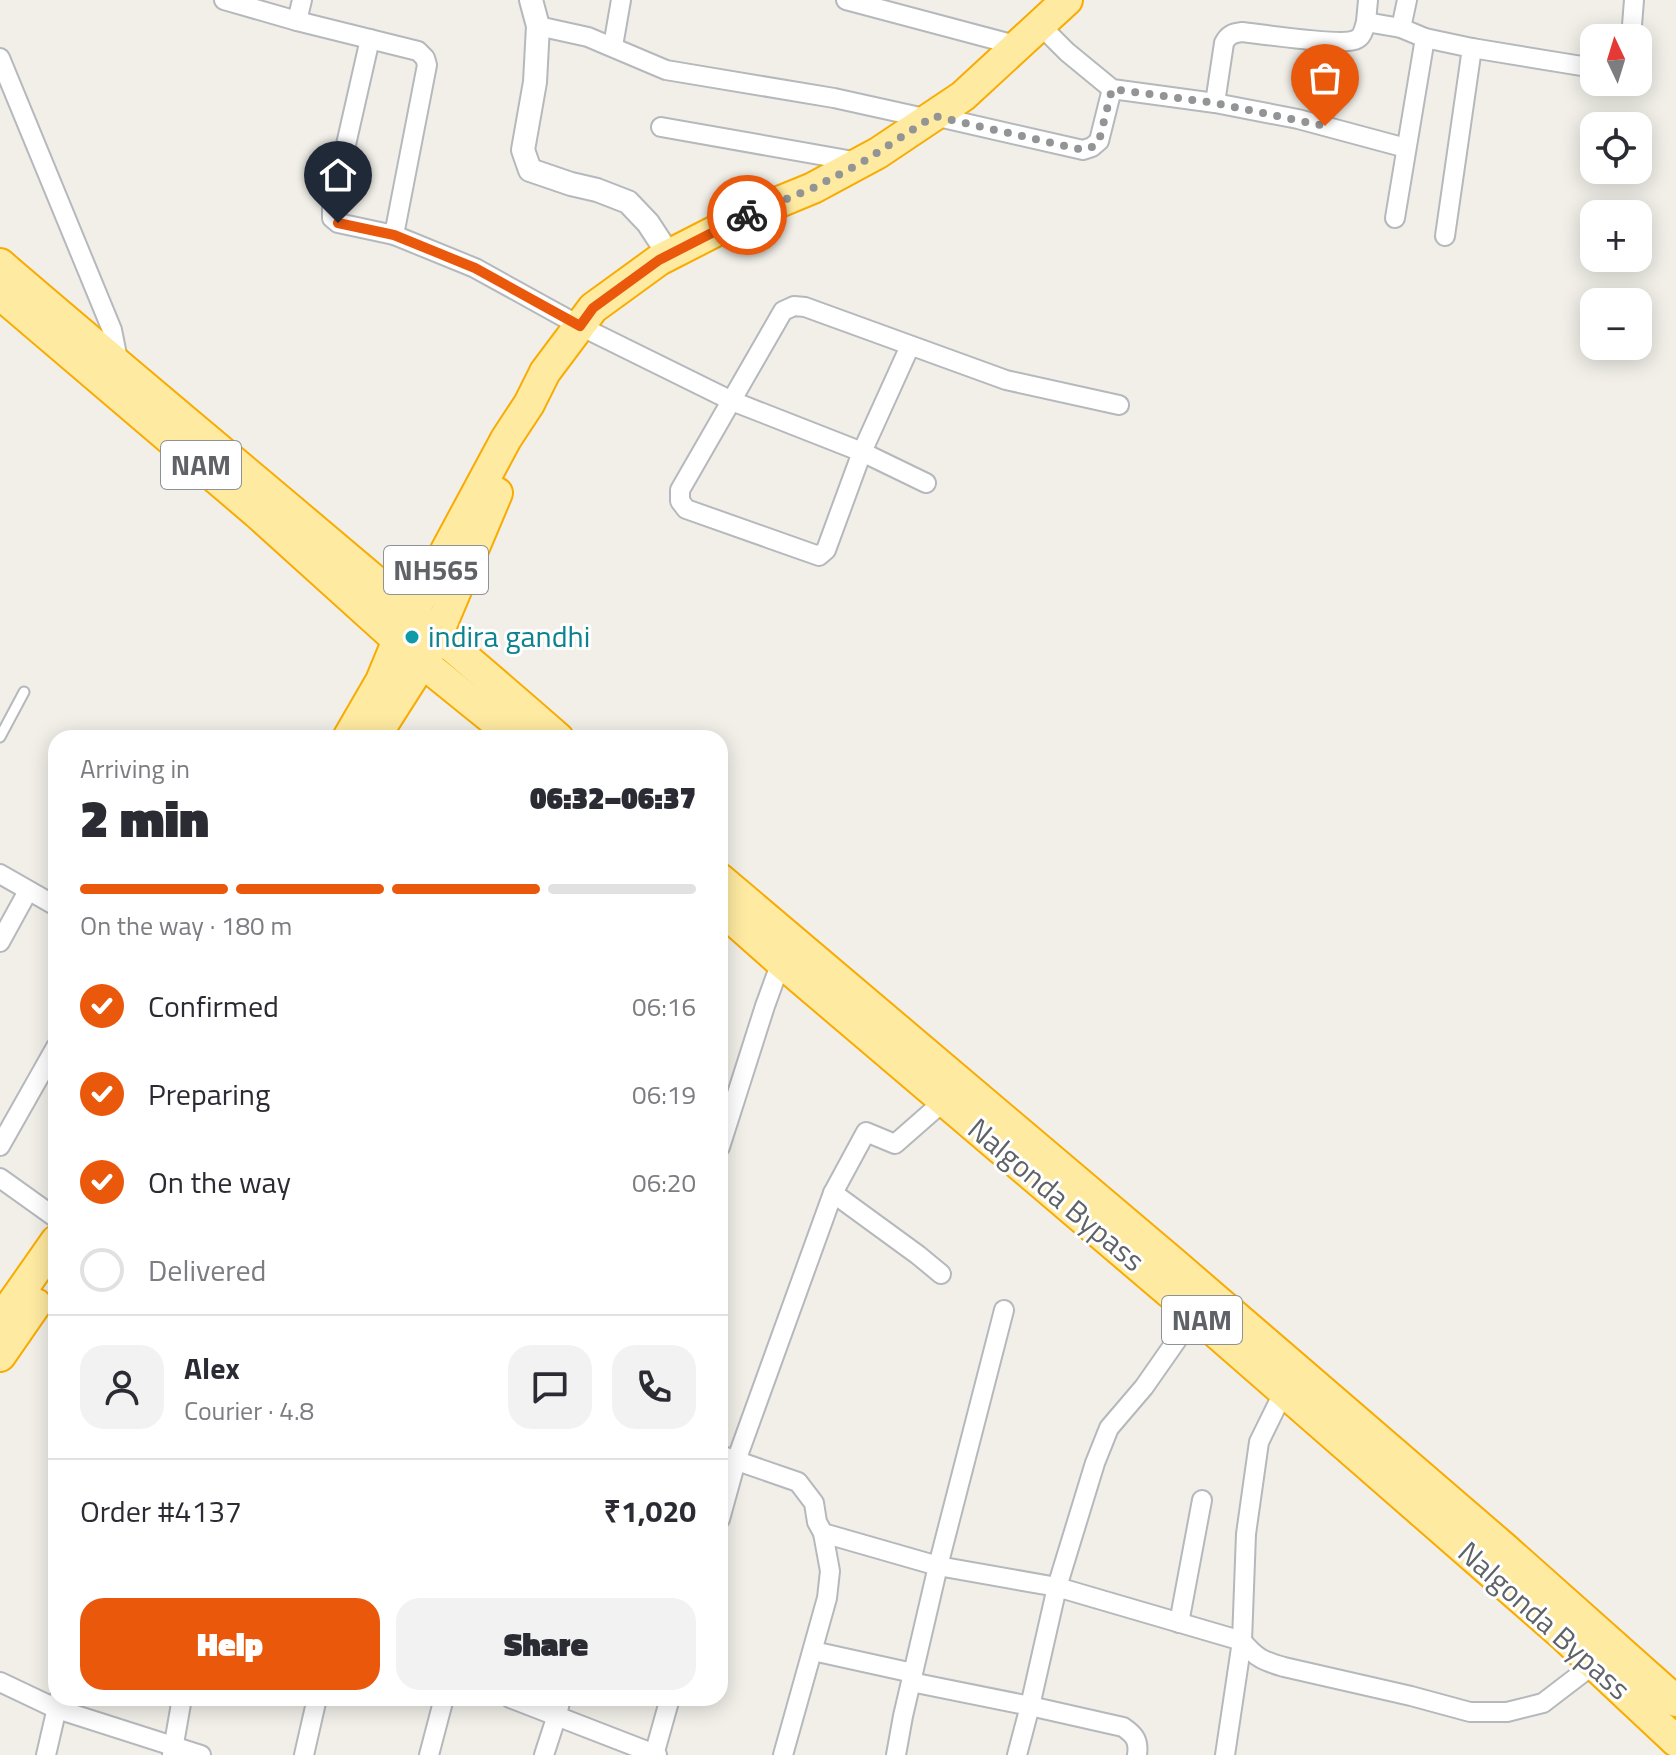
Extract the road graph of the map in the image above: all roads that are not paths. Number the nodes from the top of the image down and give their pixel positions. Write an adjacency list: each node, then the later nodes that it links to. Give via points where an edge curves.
1 (224, 0): 10 (street)
2 (302, 0): 10 (street)
3 (531, 0): 13 (street)
4 (621, 0): 18 (street)
5 (846, 0): 15 (street)
6 (1067, 0): 15 (highway, NH565)
7 (1368, 0): 11 (street)
8 (1407, 0): 14 (street)
9 (1634, 0): 12 (street)
10 (297, 21): 17 (street)
11 (1366, 22): 14 (street); 23 (street, via 1351,42 1233,33 1224,43)
12 (1632, 24)
13 (538, 26): 18 (street); 31 (street, via 523,150 530,170 628,202)
14 (1401, 28): 16 (street)
15 (1030, 35): 22 (street, via 1067,52); 24 (highway, NH565, via 963,96)
16 (1425, 38): 19 (street); 26 (street)
17 (370, 39): 29 (street, via 418,51 427,65); 29 (street, via 332,218)
18 (613, 46): 24 (street, via 666,70)
19 (1472, 48): 21 (street); 30 (street)
20 (0, 58): 36 (street, via 112,330)
21 (1580, 66)
22 (1112, 89): 23 (street); 24 (street, via 1099,141 1083,150)
23 (1215, 103): 26 (street)
24 (931, 117): 27 (highway, NH565)
25 (661, 127): 27 (street)
26 (1406, 148): 28 (street)
27 (861, 163): 31 (highway, NH565)
28 (1395, 218)
29 (394, 235): 34 (street, via 475,268)
30 (1445, 236)
31 (669, 255): 34 (highway, NH565, via 593,308)
32 (0, 264): 36 (highway, NAM)
33 (0, 294): 44 (highway, NAM)
34 (580, 326): 37 (street); 38 (highway, NH565, via 545,372)
35 (910, 346): 37 (street, via 794,306 783,311); 39 (street, via 1025,386); 40 (street)
36 (120, 367): 42 (highway, NAM)
37 (732, 401): 40 (street); 40 (street, via 680,490 686,509 819,556 826,550)
38 (529, 404): 42 (highway, NH565); 43 (highway, NH565, via 518,444)
39 (1119, 405)
40 (862, 452): 41 (street)
41 (926, 483)
42 (413, 612): 43 (highway, NAM); 44 (highway, NH565)
43 (439, 633): 45 (highway, NH565); 50 (highway, NAM)
44 (398, 640): 45 (highway, NAM); 47 (highway, NH565)
45 (422, 662): 48 (highway, NH565); 49 (highway, NAM)
46 (24, 692): 51 (lane)
47 (353, 730)
48 (379, 730)
49 (506, 730)
50 (549, 730)
51 (0, 737)
52 (0, 874): 54 (street)
53 (728, 886): 86 (highway, Nalgonda Bypass / NAM)
54 (28, 891): 55 (street); 57 (street)
55 (48, 902)
56 (728, 915): 58 (highway, Nalgonda Bypass / NAM)
57 (0, 942)
58 (781, 962): 60 (highway, Nalgonda Bypass / NAM); 61 (street)
59 (48, 1061): 62 (street)
60 (944, 1101): 64 (street, via 895,1144 866,1132); 70 (highway, Nalgonda Bypass / NAM)
61 (728, 1122)
62 (0, 1146)
63 (0, 1178): 65 (street)
64 (833, 1193): 67 (street); 74 (street)
65 (48, 1212)
66 (48, 1252): 71 (highway)
67 (941, 1274)
68 (48, 1287): 72 (highway)
69 (1004, 1310): 77 (street)
70 (1195, 1314): 73 (highway, Nalgonda Bypass / NAM); 78 (street, via 1109,1428)
71 (0, 1321)
72 (0, 1356)
73 (1284, 1391): 80 (street, via 1259,1442 1246,1534); 82 (highway, Nalgonda Bypass / NAM)
74 (728, 1458): 76 (street, via 798,1482 814,1503)
75 (1202, 1500): 79 (street)
76 (823, 1533): 77 (street); 81 (street, via 830,1571)
77 (938, 1566): 78 (street); 83 (street)
78 (1057, 1587): 79 (street); 93 (street)
79 (1179, 1623): 80 (street)
80 (1242, 1641): 82 (street, via 1265,1661 1470,1712 1507,1712 1543,1703); 107 (street)
81 (813, 1651): 83 (street); 103 (street)
82 (1594, 1664): 95 (highway, Nalgonda Bypass / NAM)
83 (912, 1678): 93 (street); 104 (street)
84 (0, 1682): 85 (street)
85 (48, 1700)
86 (1676, 1701)
87 (58, 1706): 97 (street)
88 (63, 1706): 96 (street)
89 (181, 1706): 96 (street)
90 (315, 1706): 99 (street)
91 (442, 1706): 100 (street)
92 (668, 1706): 102 (street)
93 (1030, 1706): 105 (street); 106 (street, via 1123,1727 1137,1740)
94 (559, 1707): 101 (street); 102 (street)
95 (1676, 1741)
96 (173, 1751): 98 (street)
97 (46, 1755)
98 (201, 1755)
99 (304, 1755)
100 (429, 1755)
101 (544, 1755)
102 (655, 1755)
103 (783, 1755)
104 (896, 1755)
105 (1017, 1755)
106 (1137, 1755)
107 (1225, 1755)

